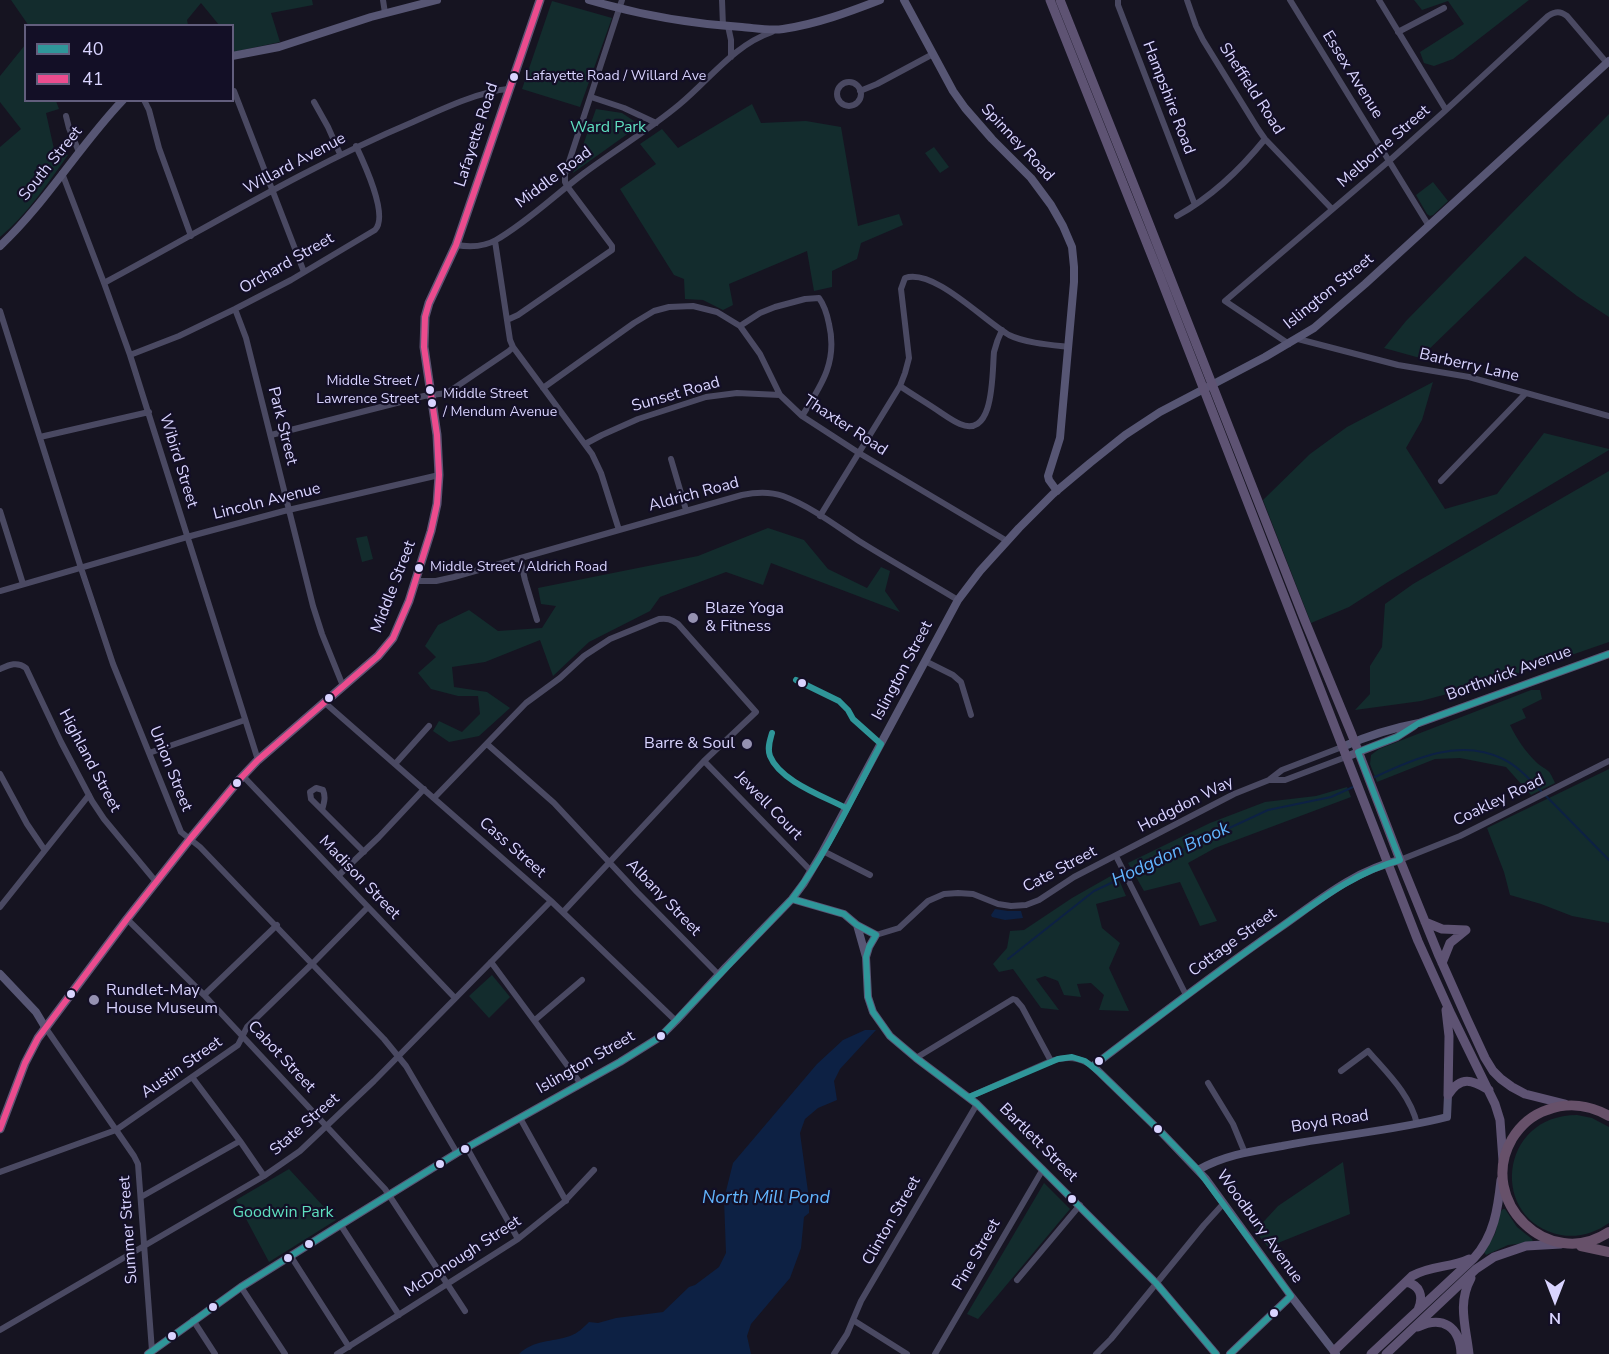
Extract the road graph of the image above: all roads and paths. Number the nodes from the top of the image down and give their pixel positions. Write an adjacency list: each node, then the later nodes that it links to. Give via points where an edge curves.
1 (383, 0): 16 (street)
2 (437, 0): 16 (street)
3 (540, 0): 24 (main road, Lafayette Road)
4 (589, 0): 14 (street)
5 (722, 0): 17 (street)
6 (880, 0): 18 (street, Middle Road, via 832,18)
7 (904, 0): 20 (street, Spinney Road)
8 (1050, 0): 105 (main road)
9 (1060, 0): 103 (main road)
10 (1118, 0): 42 (street, Hampshire Road)
11 (1187, 0): 34 (street, Sheffield Road, via 1203,40)
12 (1290, 0): 38 (street, Essex Avenue)
13 (1379, 0): 19 (street)
14 (620, 4): 17 (street, via 673,21); 27 (street)
15 (1444, 8): 19 (street)
16 (385, 13): 21 (street, via 279,47)
17 (725, 26): 18 (street); 22 (street, via 731,40)
18 (781, 29): 22 (street, Middle Road, via 753,39)
19 (1398, 32): 31 (street)
20 (933, 54): 26 (street); 62 (street, Spinney Road, via 965,108 1040,188 1063,226 1072,247 1074,267)
21 (234, 56)
22 (731, 57): 33 (street, Middle Road)
23 (1608, 62): 31 (street, Melborne Street, via 1567,16 1554,12); 45 (street, Islington Street)
24 (508, 89): 35 (street, Willard Avenue, via 444,109); 48 (main road, Lafayette Road)
25 (234, 91): 41 (street)
26 (860, 91): 26 (street, via 854,83 846,82 837,93 838,101 853,106 860,100)
27 (591, 97): 33 (street); 40 (street, via 566,174)
28 (121, 102): 36 (street, South Street)
29 (145, 102): 46 (street)
30 (314, 102): 37 (street)
31 (1446, 110): 38 (street, Melborne Street)
32 (66, 116): 36 (street)
33 (656, 123): 40 (street, Middle Road)
34 (1265, 139): 42 (street, via 1230,178); 43 (street, Sheffield Road)
35 (356, 146): 37 (street, Willard Avenue); 50 (street, Orchard Street, via 378,203 379,226)
36 (79, 152): 39 (street, South Street)
37 (340, 154): 41 (street, Willard Avenue)
38 (1389, 161): 43 (street, Melborne Street); 45 (street, Essex Avenue)
39 (62, 173): 49 (street, South Street); 51 (street, Wibird Street)
40 (567, 186): 47 (street, Middle Road); 54 (street, via 612,250)
41 (273, 191): 46 (street, Willard Avenue); 50 (street)
42 (1195, 206): 44 (street)
43 (1332, 209): 59 (street, Melborne Street, via 1225,301)
44 (1177, 216)
45 (1429, 226): 56 (street, Islington Street)
46 (191, 236): 51 (street, Willard Avenue)
47 (495, 241): 48 (street, Middle Road); 54 (street)
48 (456, 245): 67 (main road, Middle Street, via 425,317 424,347)
49 (0, 246)
50 (304, 272): 52 (street, Orchard Street)
51 (104, 283): 63 (street, Wibird Street)
52 (235, 309): 63 (street, Orchard Street); 72 (street, Park Street)
53 (0, 311): 73 (street, Union Street)
54 (507, 320): 61 (street)
55 (740, 326): 65 (street, Thaxter Road, via 701,307 654,311); 68 (street, Thaxter Road, via 760,354); 70 (street, via 760,313 806,299 819,298 825,306 831,359 827,374)
56 (1314, 328): 58 (street, Islington Street); 60 (street, via 1315,337)
57 (1002, 330): 62 (street, via 1022,339); 64 (street, via 995,350 988,407 983,420 974,427 960,424); 64 (street, via 932,282 918,276 905,278 901,289 909,358)
58 (1298, 339): 59 (street, Islington Street); 60 (street, Barberry Lane)
59 (1289, 344): 79 (street, Islington Street, via 1136,427)
60 (1322, 344): 66 (street, Barberry Lane)
61 (513, 347): 65 (street); 67 (street, via 447,393)
62 (1069, 347): 79 (street, Spinney Road, via 1060,438 1048,476)
63 (130, 355): 69 (street, Wibird Street)
64 (900, 386): 75 (street)
65 (543, 388): 74 (street)
66 (1526, 393): 71 (street, Barberry Lane); 78 (street)
67 (431, 395): 72 (street); 77 (main road, Middle Street)
68 (780, 395): 70 (street, Thaxter Road); 74 (street, Sunset Road, via 737,393 706,397 638,419)
69 (149, 412): 73 (street); 85 (street, Wibird Street)
70 (802, 416): 75 (street, Thaxter Road)
71 (1609, 416)
72 (271, 435): 81 (street, Park Street)
73 (40, 437): 88 (street, Union Street)
74 (585, 444): 84 (street, via 601,472)
75 (859, 453): 83 (street); 86 (street, Thaxter Road)
76 (671, 459): 82 (street)
77 (439, 475): 81 (street, Lincoln Avenue); 89 (main road, Middle Street, via 437,504)
78 (1442, 481)
79 (1057, 491): 86 (street, Islington Street)
80 (0, 510): 90 (street)
81 (289, 510): 85 (street, Lincoln Avenue); 97 (street, Park Street, via 313,606)
82 (686, 510): 83 (street, Aldrich Road, via 742,495 768,493 792,500); 84 (street, Aldrich Road)
83 (820, 516): 92 (street, Aldrich Road)
84 (619, 530): 87 (street, Aldrich Road)
85 (187, 537): 88 (street, Lincoln Avenue); 100 (street, Wibird Street)
86 (1007, 542): 92 (street, Islington Street)
87 (520, 558): 89 (street, Aldrich Road, via 436,581); 93 (street)
88 (81, 568): 90 (street, Lincoln Avenue); 107 (street, Union Street)
89 (415, 581): 97 (main road, Middle Street, via 393,638)
90 (23, 584): 91 (street, Lincoln Avenue)
91 (0, 591)
92 (958, 600): 95 (street, Islington Street)
93 (537, 620)
94 (1609, 654): 101 (street, Borthwick Avenue)
95 (925, 661): 99 (street, via 957,678); 122 (street, Islington Street)
96 (0, 669): 117 (street, Highland Street, via 13,664 26,668)
97 (343, 686): 98 (main road, Middle Street)
98 (324, 702): 109 (main road, Middle Street); 112 (street, Cass Street)
99 (971, 715)
100 (245, 720): 107 (street); 109 (street, Wibird Street)
101 (1419, 723): 103 (street, Borthwick Avenue); 106 (street, Borthwick Avenue, via 1397,737)
102 (429, 726): 112 (street)
103 (1354, 742): 105 (street, Borthwick Avenue); 106 (main road)
104 (487, 744): 110 (street, via 526,703 584,656 610,639 666,618 678,624 756,712); 118 (street); 126 (street, via 554,803)
105 (1342, 747): 108 (main road); 115 (street, Hodgdon Way, via 1282,770)
106 (1358, 752): 108 (street, Borthwick Avenue); 125 (main road)
107 (148, 753): 120 (street, Union Street, via 181,832)
108 (1346, 757): 115 (street, Hodgdon Way, via 1285,780); 127 (main road)
109 (258, 760): 114 (main road, Middle Street)
110 (704, 761): 126 (street); 128 (street, Jewell Court)
111 (1609, 761): 125 (street, Coakley Road, via 1460,836)
112 (395, 764): 116 (street, Cass Street)
113 (0, 774): 121 (street)
114 (243, 776): 120 (main road, Middle Street); 129 (street, Madison Street)
115 (1269, 780): 124 (street, Hodgdon Way, via 1234,794)
116 (424, 789): 118 (street, Cass Street); 123 (street)
117 (88, 795): 121 (street); 131 (street, Highland Street)
118 (434, 798): 133 (street, Cass Street)
119 (322, 810): 123 (street)
120 (190, 839): 131 (main road, Middle Street); 139 (street, Union Street)
121 (44, 849): 134 (street)
122 (823, 851): 128 (street, Islington Street); 130 (street)
123 (364, 852): 129 (street)
124 (1116, 856): 141 (street, Cate Street, via 1033,903 1006,906 973,894 944,894 928,901 899,928); 150 (street, Cate Street)
125 (1400, 861): 127 (street, Cottage Street); 138 (main road)
126 (609, 863): 136 (street, Albany Street); 147 (street, Albany Street)
127 (1388, 863): 149 (main road); 150 (street, Cottage Street, via 1331,891)
128 (811, 871): 132 (street, Islington Street)
129 (339, 875): 135 (street, Madison Street)
130 (870, 875)
131 (157, 883): 137 (main road, Middle Street)
132 (792, 898): 140 (street, via 844,914); 147 (street, Islington Street)
133 (551, 901): 136 (street, Cass Street); 143 (street, State Street)
134 (0, 907)
135 (368, 907): 144 (street, Austin Street); 152 (street, Madison Street)
136 (563, 912): 154 (street, Cass Street)
137 (128, 919): 151 (street, Cabot Street); 155 (main road, Middle Street)
138 (1425, 922): 145 (main road); 145 (main road, via 1442,929 1466,930 1450,944)
139 (277, 925): 144 (street, Union Street); 151 (street)
140 (857, 925): 141 (street); 142 (street)
141 (876, 935): 142 (street, Bartlett Street)
142 (866, 957): 158 (street, Bartlett Street, via 871,1006 890,1036)
143 (491, 962): 152 (street, State Street); 153 (street)
144 (313, 963): 156 (street, Austin Street); 157 (street, Union Street)
145 (1442, 963): 170 (main road, via 1497,1076 1525,1094)
146 (0, 974): 155 (street)
147 (719, 975): 154 (street, Islington Street)
148 (582, 980): 153 (street)
149 (1442, 994): 165 (main road); 166 (main road, via 1449,1036)
150 (1186, 995): 160 (street, Cottage Street)
151 (204, 996): 156 (street, Cabot Street)
152 (455, 998): 157 (street, State Street)
153 (535, 1020): 164 (street)
154 (676, 1022): 164 (street, Islington Street, via 636,1053)
155 (45, 1027): 175 (main road, Middle Street, via 25,1063); 176 (street, Summer Street)
156 (242, 1036): 162 (street, Austin Street, via 238,1045); 174 (street, Cabot Street)
157 (399, 1056): 174 (street, State Street); 179 (street, Union Street)
158 (916, 1058): 159 (street, via 1013,999 1022,1007); 167 (street, Bartlett Street)
159 (1051, 1061): 160 (street, Woodbury Avenue, via 1072,1057); 167 (street, Woodbury Avenue)
160 (1093, 1066): 184 (street, Woodbury Avenue)
161 (1341, 1071): 173 (street, via 1368,1051 1404,1094)
162 (192, 1077): 176 (street, Austin Street); 177 (street)
163 (1208, 1083): 180 (street)
164 (582, 1084): 172 (street, Islington Street)
165 (1489, 1090): 166 (main road, via 1477,1082 1464,1081); 181 (main road, via 1500,1120)
166 (1448, 1095): 173 (street, Boyd Road, via 1447,1117)
167 (969, 1097): 168 (street, Bartlett Street)
168 (977, 1104): 182 (street, Bartlett Street); 211 (street, Clinton Street)
169 (1609, 1105): 170 (highway)
170 (1580, 1106): 171 (highway); 181 (highway, via 1550,1109 1527,1121 1511,1141)
171 (1609, 1116)
172 (520, 1118): 178 (street, Islington Street); 189 (street)
173 (1417, 1124): 180 (street, Boyd Road)
174 (327, 1126): 186 (street, State Street); 187 (street, Cabot Street)
175 (0, 1129)
176 (116, 1130): 185 (street, Austin Street); 188 (street, Summer Street, via 138,1164)
177 (240, 1140): 186 (street); 188 (street)
178 (467, 1148): 179 (street, Islington Street); 194 (street)
179 (457, 1153): 187 (street, Islington Street)
180 (1245, 1153): 184 (street, Boyd Road)
181 (1503, 1165): 195 (highway, via 1505,1191 1515,1214 1540,1236); 199 (main road, via 1491,1231)
182 (1043, 1169): 191 (street, Bartlett Street); 222 (street, Pine Street)
183 (594, 1170): 189 (street, McDonough Street)
184 (1198, 1170): 190 (street, Woodbury Avenue)
185 (0, 1172)
186 (264, 1176): 196 (street, State Street)
187 (390, 1194): 192 (street, Islington Street); 203 (street, Cabot Street)
188 (141, 1197): 196 (street, Summer Street)
189 (566, 1200): 194 (street, McDonough Street)
190 (1224, 1203): 204 (street); 206 (street, Woodbury Avenue)
191 (1080, 1205): 201 (street); 204 (street, Bartlett Street)
192 (340, 1224): 198 (street, Islington Street); 209 (street)
193 (1609, 1232): 195 (highway, via 1590,1242)
194 (518, 1239): 203 (street, McDonough Street)
195 (1566, 1244): 197 (highway); 200 (main road, via 1516,1249)
196 (144, 1246): 212 (street, State Street); 215 (street, Summer Street)
197 (1609, 1252)
198 (290, 1255): 205 (street, Islington Street); 214 (street)
199 (1474, 1257): 202 (main road, via 1426,1269); 208 (main road)
200 (1476, 1269): 213 (main road); 229 (main road, via 1464,1297)
201 (1017, 1280)
202 (1406, 1282): 208 (main road, via 1419,1290); 216 (main road)
203 (448, 1283): 207 (street, Cabot Street); 209 (street, McDonough Street)
204 (1156, 1283): 223 (street); 224 (street, Bartlett Street)
205 (240, 1287): 210 (street, Islington Street); 218 (street)
206 (1291, 1296): 216 (street, Woodbury Avenue); 225 (street)
207 (465, 1311)
208 (1418, 1311): 226 (main road)
209 (399, 1315): 214 (street, McDonough Street)
210 (193, 1320): 215 (street, Islington Street); 217 (street)
211 (853, 1320): 220 (street, Clinton Street); 221 (street)
212 (0, 1330)
213 (1406, 1335): 227 (main road); 228 (main road, via 1425,1324 1445,1324 1458,1336)
214 (349, 1347): 219 (street, McDonough Street)
215 (150, 1352)
216 (1335, 1353)
217 (215, 1354)
218 (285, 1354)
219 (337, 1354)
220 (834, 1354)
221 (907, 1354)
222 (935, 1354)
223 (1096, 1354)
224 (1216, 1354)
225 (1230, 1354)
226 (1371, 1354)
227 (1386, 1354)
228 (1461, 1354)
229 (1469, 1354)

